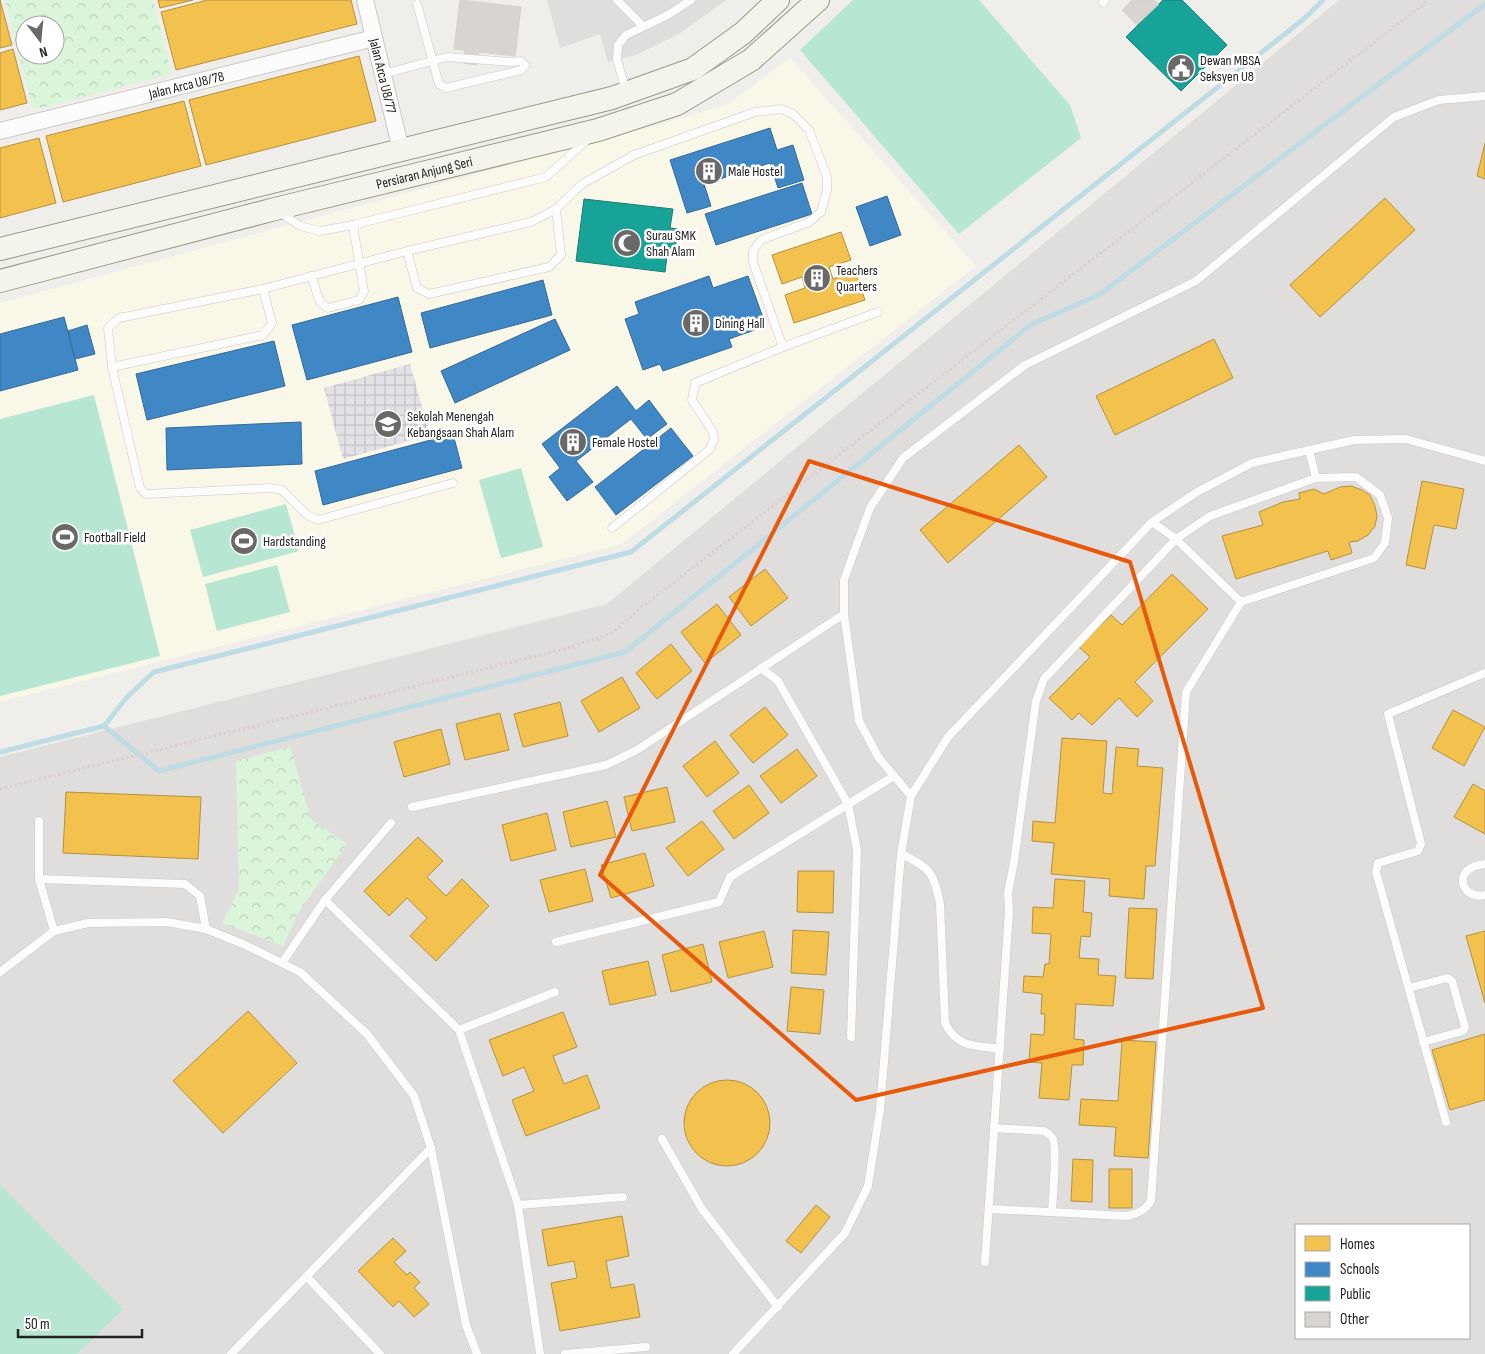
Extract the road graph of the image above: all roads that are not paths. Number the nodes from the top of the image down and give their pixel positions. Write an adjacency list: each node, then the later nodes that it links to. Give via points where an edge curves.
1 (365, 0): 8 (street, Jalan Arca U8/77)
2 (617, 0): 7 (lane)
3 (691, 0): 7 (lane)
4 (778, 0): 11 (street, Persiaran Anjung Seri, via 743,33 693,69)
5 (818, 0): 13 (street, Persiaran Anjung Seri, via 751,60 677,104)
6 (417, 4): 9 (lane)
7 (643, 26): 11 (lane, via 626,35 618,45 617,60)
8 (374, 38): 10 (street, Jalan Arca U8/77); 14 (street, Jalan Arca U8/78)
9 (432, 61): 9 (lane, via 447,57 522,61 525,65 522,70 446,88 439,84); 10 (lane)
10 (383, 74): 15 (street, Jalan Arca U8/77)
11 (627, 93): 15 (street, Persiaran Anjung Seri)
12 (1485, 96): 36 (lane, via 1439,100 1394,117 1196,281 1025,365 903,458 870,508 844,580)
13 (598, 130): 16 (street, Persiaran Anjung Seri); 18 (lane, via 546,177)
14 (0, 132)
15 (401, 150): 19 (street, Persiaran Anjung Seri)
16 (275, 209): 18 (lane, via 300,226 320,231); 23 (street, Persiaran Anjung Seri)
17 (556, 209): 20 (lane, via 531,222); 20 (lane, via 561,255 549,268 429,294 417,288); 26 (lane, via 582,184 634,155 755,112 781,109 793,114 809,130 827,176 827,190 821,212 809,222 760,240 753,251 753,262)
18 (353, 225): 21 (lane)
19 (0, 249)
20 (407, 251): 21 (lane)
21 (360, 264): 22 (lane); 22 (lane, via 364,291 359,300 328,308 320,302)
22 (311, 276): 24 (lane)
23 (0, 281)
24 (263, 289): 27 (lane, via 119,318 108,328); 27 (lane, via 272,323 263,334)
25 (878, 312): 26 (lane)
26 (783, 347): 33 (lane, via 695,382 692,400 713,432 714,440 709,450)
27 (112, 368): 31 (lane, via 140,488 146,494 270,488 282,490 307,515 318,520)
28 (1308, 450): 29 (lane, via 1354,440 1406,440); 30 (lane); 32 (lane, via 1252,464 1197,492)
29 (1485, 461)
30 (1316, 478): 34 (lane, via 1210,516); 35 (lane, via 1356,478 1380,495 1388,518 1385,543 1374,558)
31 (453, 483)
32 (1152, 522): 34 (lane); 40 (lane, via 948,737)
33 (612, 528)
34 (1176, 540): 35 (lane); 60 (lane, via 1044,679 1036,701 1008,893)
35 (1241, 602): 68 (lane, via 1186,692 1150,1201 1146,1208 1127,1216)
36 (844, 614): 37 (lane); 39 (lane, via 859,721 879,758)
37 (762, 668): 41 (lane, via 778,681); 42 (lane, via 637,750 606,765)
38 (1485, 673): 55 (lane, via 1388,714 1421,844 1418,851 1378,863 1376,872)
39 (894, 776): 40 (lane); 41 (lane)
40 (911, 796): 45 (lane)
41 (848, 804): 52 (lane, via 730,877 719,902); 58 (lane, via 857,850)
42 (412, 807)
43 (39, 821): 47 (lane)
44 (391, 823): 49 (lane)
45 (901, 854): 60 (lane, via 919,862 936,885 948,1030 962,1043); 71 (lane, via 880,1110 868,1186 845,1233)
46 (1485, 864): 48 (lane, via 1467,871 1463,884 1472,895)
47 (39, 879): 50 (lane, via 185,884 200,896); 51 (lane)
48 (1485, 896)
49 (325, 900): 53 (lane); 57 (lane)
50 (206, 929): 51 (lane, via 167,922 88,923); 53 (lane)
51 (54, 931): 54 (lane)
52 (556, 942)
53 (282, 964): 64 (lane, via 300,972 367,1034 414,1096)
54 (0, 972)
55 (1409, 988): 59 (lane); 59 (lane, via 1447,978 1452,981 1465,1027 1463,1031)
56 (556, 992): 57 (lane)
57 (459, 1030): 66 (lane)
58 (851, 1037)
59 (1423, 1042): 61 (lane)
60 (1000, 1050): 62 (lane)
61 (1446, 1122)
62 (994, 1128): 67 (lane); 68 (lane, via 1044,1131 1054,1140)
63 (662, 1139): 71 (lane, via 702,1209)
64 (431, 1148): 70 (lane); 75 (lane, via 466,1325)
65 (623, 1196): 66 (lane)
66 (518, 1205): 76 (lane)
67 (989, 1208): 68 (lane); 69 (lane)
68 (1052, 1211)
69 (985, 1262)
70 (307, 1276): 73 (lane); 74 (lane)
71 (778, 1307): 78 (lane)
72 (646, 1347): 77 (lane)
73 (231, 1354)
74 (380, 1354)
75 (477, 1354)
76 (540, 1354)
77 (565, 1354)
78 (733, 1354)

